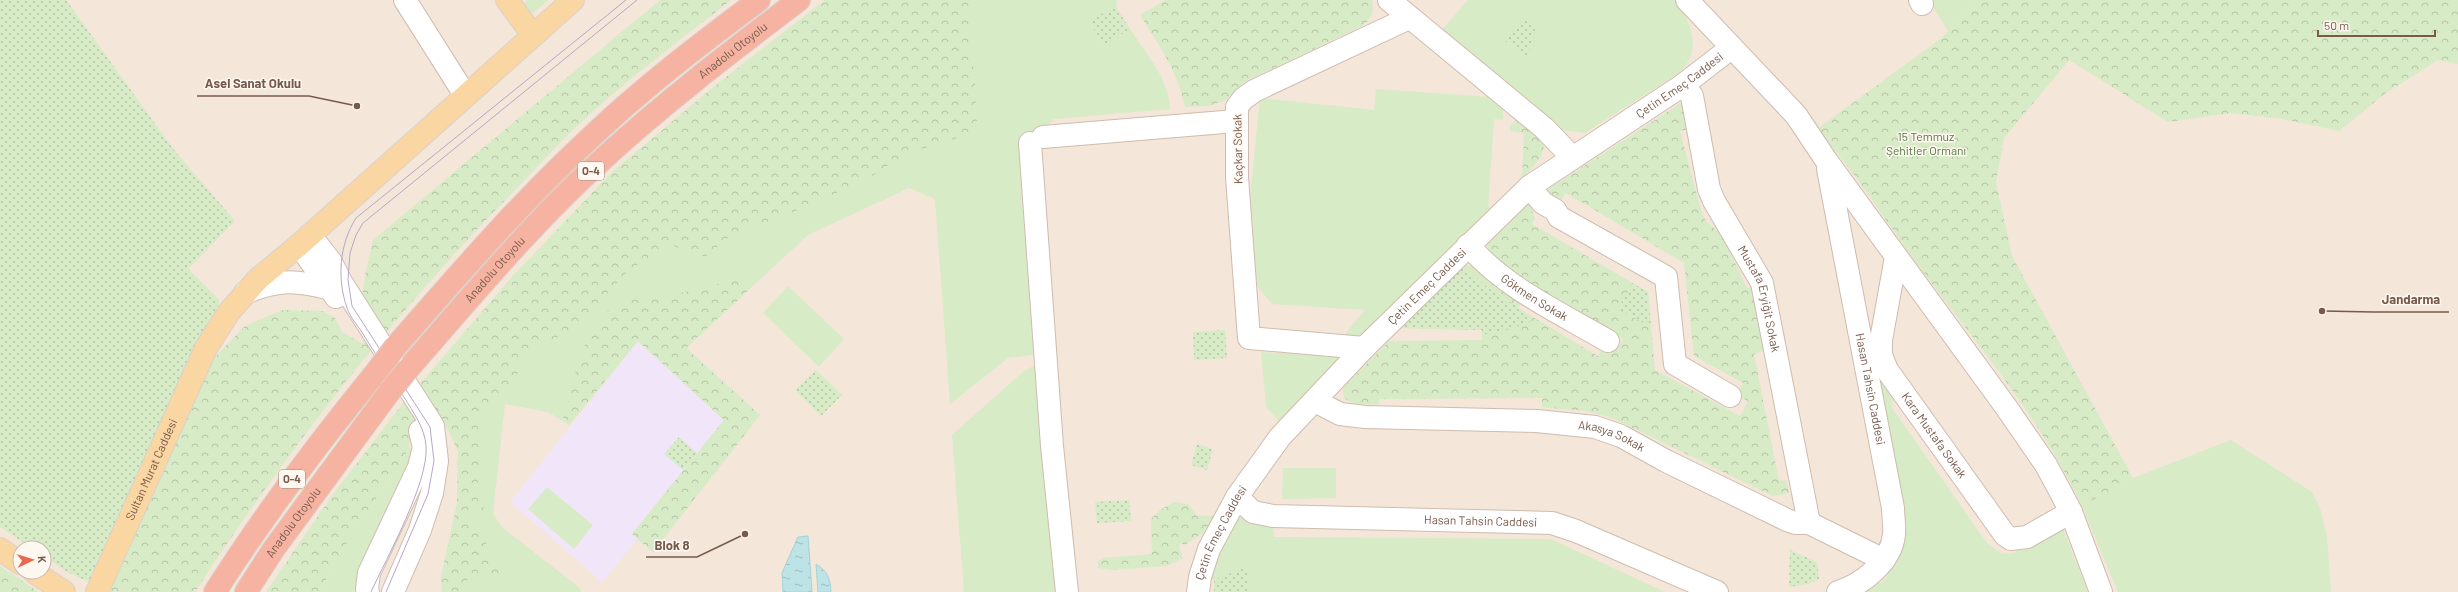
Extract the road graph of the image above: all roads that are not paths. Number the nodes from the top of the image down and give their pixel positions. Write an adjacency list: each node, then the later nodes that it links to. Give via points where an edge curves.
1 (405, 0): 12 (street)
2 (507, 0): 9 (main road)
3 (573, 0): 9 (main road)
4 (759, 0): 40 (highway, Anadolu Otoyolu / O-4, bridge, via 693,49 588,140 484,244 396,346 330,428 280,494)
5 (800, 0): 41 (highway, Anadolu Otoyolu / O-4, bridge, via 679,92 602,159 502,262 390,390 273,550)
6 (1389, 0): 8 (street)
7 (1690, 1): 10 (street)
8 (1409, 18): 13 (street, Kaçkar Sokak, via 1254,91 1237,107); 14 (street, via 1544,128)
9 (532, 34): 12 (main road)
10 (1731, 48): 11 (street, Çetin Emeç Caddesi); 15 (street, via 1796,115)
11 (1683, 84): 14 (street, Çetin Emeç Caddesi); 32 (street, Mustafa Eryiğit Sokak, via 1692,96 1712,195 1762,283)
12 (465, 95): 18 (main road, Sultan Murat Caddesi)
13 (1236, 121): 27 (street, Kaçkar Sokak, via 1249,338); 43 (street, via 1037,140 1052,446)
14 (1572, 157): 16 (street, Çetin Emeç Caddesi)
15 (1826, 160): 17 (street); 19 (street, Hasan Tahsin Caddesi)
16 (1529, 187): 21 (street, Çetin Emeç Caddesi); 28 (street, via 1543,203 1555,210 1559,217 1666,277 1675,364)
17 (1864, 212): 19 (street, via 1856,210 1845,216); 22 (street)
18 (329, 218): 20 (main road, Sultan Murat Caddesi); 23 (street, via 328,246)
19 (1840, 232): 35 (street, Hasan Tahsin Caddesi, via 1893,508 1894,535)
20 (304, 240): 23 (street); 24 (street); 25 (main road, Sultan Murat Caddesi)
21 (1468, 245): 26 (street, Gökmen Sokak, via 1480,259 1507,281); 27 (street, Çetin Emeç Caddesi)
22 (1896, 257): 31 (street, via 2046,465); 31 (street, Kara Mustafa Sokak, via 1881,340 1881,355 1887,370 2005,535 2018,540 2028,537)
23 (331, 262): 37 (street, via 341,282 433,426 437,461 432,493)
24 (331, 289): 25 (street, via 288,282 267,284); 42 (street, via 410,412 423,438 422,458 369,573 366,589)
25 (245, 293): 39 (main road, Sultan Murat Caddesi, via 229,312 206,348)
26 (1608, 341)
27 (1364, 348): 29 (street, Çetin Emeç Caddesi)
28 (1730, 396)
29 (1315, 401): 30 (street, Çetin Emeç Caddesi, via 1280,437); 32 (street, Akasya Sokak, via 1340,414 1365,417 1537,421 1595,427 1621,436 1787,520 1794,523)
30 (1237, 497): 44 (street, Çetin Emeç Caddesi, via 1209,549 1200,576); 45 (street, Hasan Tahsin Caddesi, via 1253,512 1273,516 1552,523)
31 (2071, 512): 47 (street)
32 (1809, 523): 35 (street, Akasya Sokak)
33 (0, 549): 34 (main road)
34 (12, 557)
35 (1884, 560): 46 (street, Hasan Tahsin Caddesi, via 1876,570)
36 (46, 580): 38 (main road)
37 (396, 588)
38 (64, 592)
39 (97, 592)
40 (215, 592)
41 (246, 592)
42 (368, 592)
43 (1067, 592)
44 (1198, 592)
45 (1717, 592)
46 (1838, 592)
47 (2102, 592)

